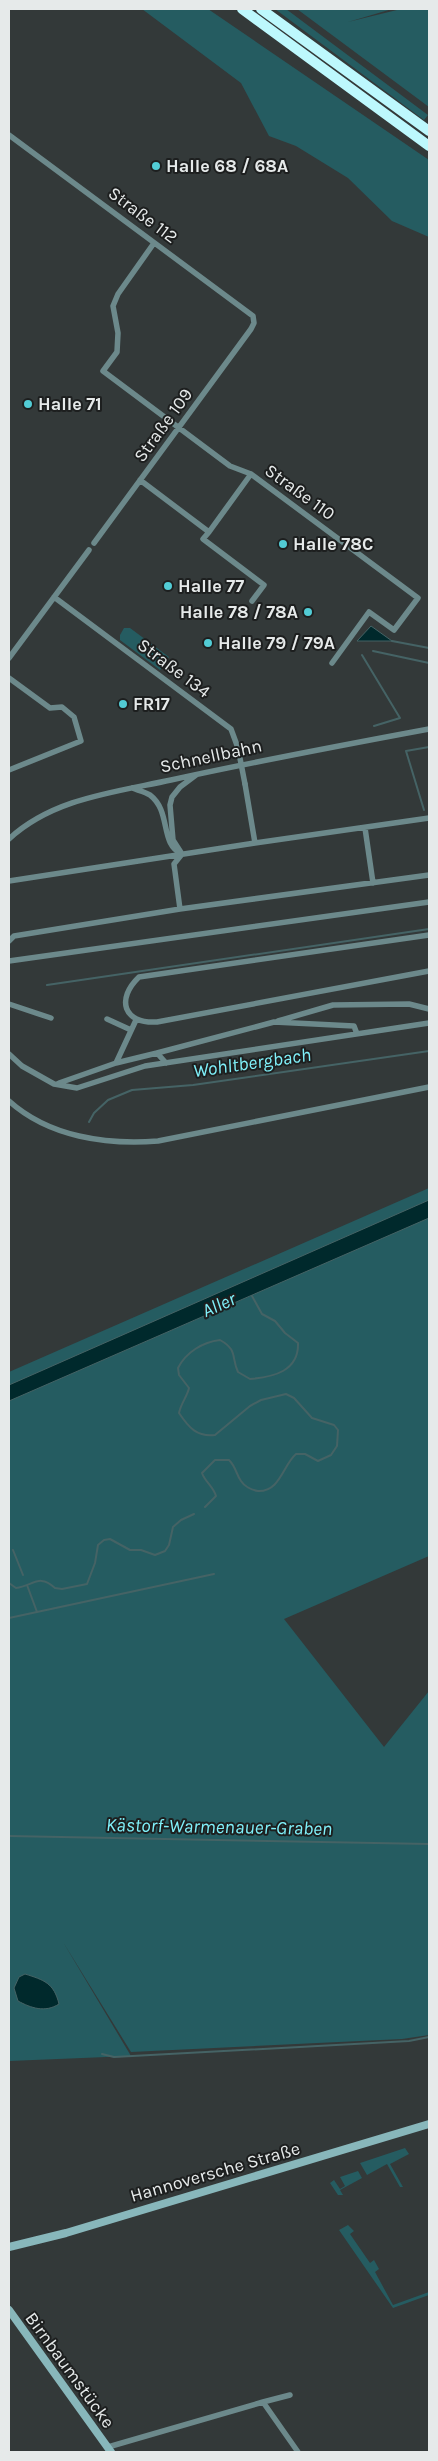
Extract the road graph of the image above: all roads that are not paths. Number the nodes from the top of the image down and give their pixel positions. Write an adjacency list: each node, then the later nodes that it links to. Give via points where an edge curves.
1 (242, 9): 5 (highway)
2 (261, 9): 3 (highway)
3 (429, 131)
4 (9, 135): 6 (street, Straße 112)
5 (429, 146)
6 (154, 242): 7 (street, Straße 112, via 248,311); 8 (street, Straße 110, via 113,306 118,333 117,352 103,371)
7 (254, 323): 8 (street, Straße 109)
8 (179, 428): 9 (street, Straße 110, via 230,466); 10 (street, Straße 109)
9 (251, 474): 11 (street); 17 (street, Straße 110, via 418,598 394,630 369,612)
10 (140, 480): 11 (street); 12 (street, Straße 109)
11 (208, 532): 15 (street, via 203,540 264,585)
12 (94, 543)
13 (89, 550): 14 (street)
14 (54, 597): 16 (street); 26 (street, Straße 134, bridge, via 231,729 246,784)
15 (252, 601)
16 (9, 658)
17 (332, 663)
18 (9, 678): 20 (street, via 50,708 62,707 74,717 81,741)
19 (429, 729): 21 (street, Schnellbahn)
20 (9, 769)
21 (198, 773): 22 (street, Schnellbahn); 27 (street, via 180,787 170,805 173,840)
22 (132, 788): 25 (street, Schnellbahn, via 65,805); 27 (street, via 150,795 164,812 169,843)
23 (429, 818): 24 (street)
24 (365, 828): 26 (street); 30 (street)
25 (9, 838)
26 (255, 843): 27 (street)
27 (182, 854): 29 (street); 32 (street, via 174,864)
28 (429, 875): 30 (street)
29 (9, 881)
30 (373, 883): 32 (street)
31 (429, 902): 35 (street)
32 (180, 910): 34 (street, via 14,936)
33 (429, 935): 41 (street, via 139,977 129,987 124,999)
34 (9, 941)
35 (9, 960)
36 (429, 971): 41 (street, via 157,1022)
37 (9, 1004): 39 (street)
38 (429, 1009): 42 (street, via 409,1004 333,1005)
39 (51, 1018)
40 (107, 1019): 44 (street)
41 (136, 1020): 44 (street)
42 (274, 1022): 45 (street, via 354,1026); 46 (street)
43 (429, 1023): 45 (street)
44 (131, 1030): 48 (street)
45 (357, 1034): 49 (street)
46 (157, 1053): 48 (street); 49 (street)
47 (9, 1054): 50 (street, via 22,1066)
48 (116, 1063): 50 (street)
49 (166, 1063): 50 (street, via 146,1066 77,1088)
50 (57, 1084)
51 (429, 1087): 52 (street, via 158,1141 139,1142 99,1140 58,1130 36,1120)
52 (9, 1101)
53 (429, 2124): 54 (street, Hannoversche Straße, via 66,2233)
54 (9, 2247)
55 (9, 2310): 58 (street, Birnbaumstücke)
56 (290, 2395): 57 (street, Birnbaumstücke)
57 (263, 2402): 58 (street, Birnbaumstücke); 59 (street)
58 (110, 2450)
59 (298, 2452)

